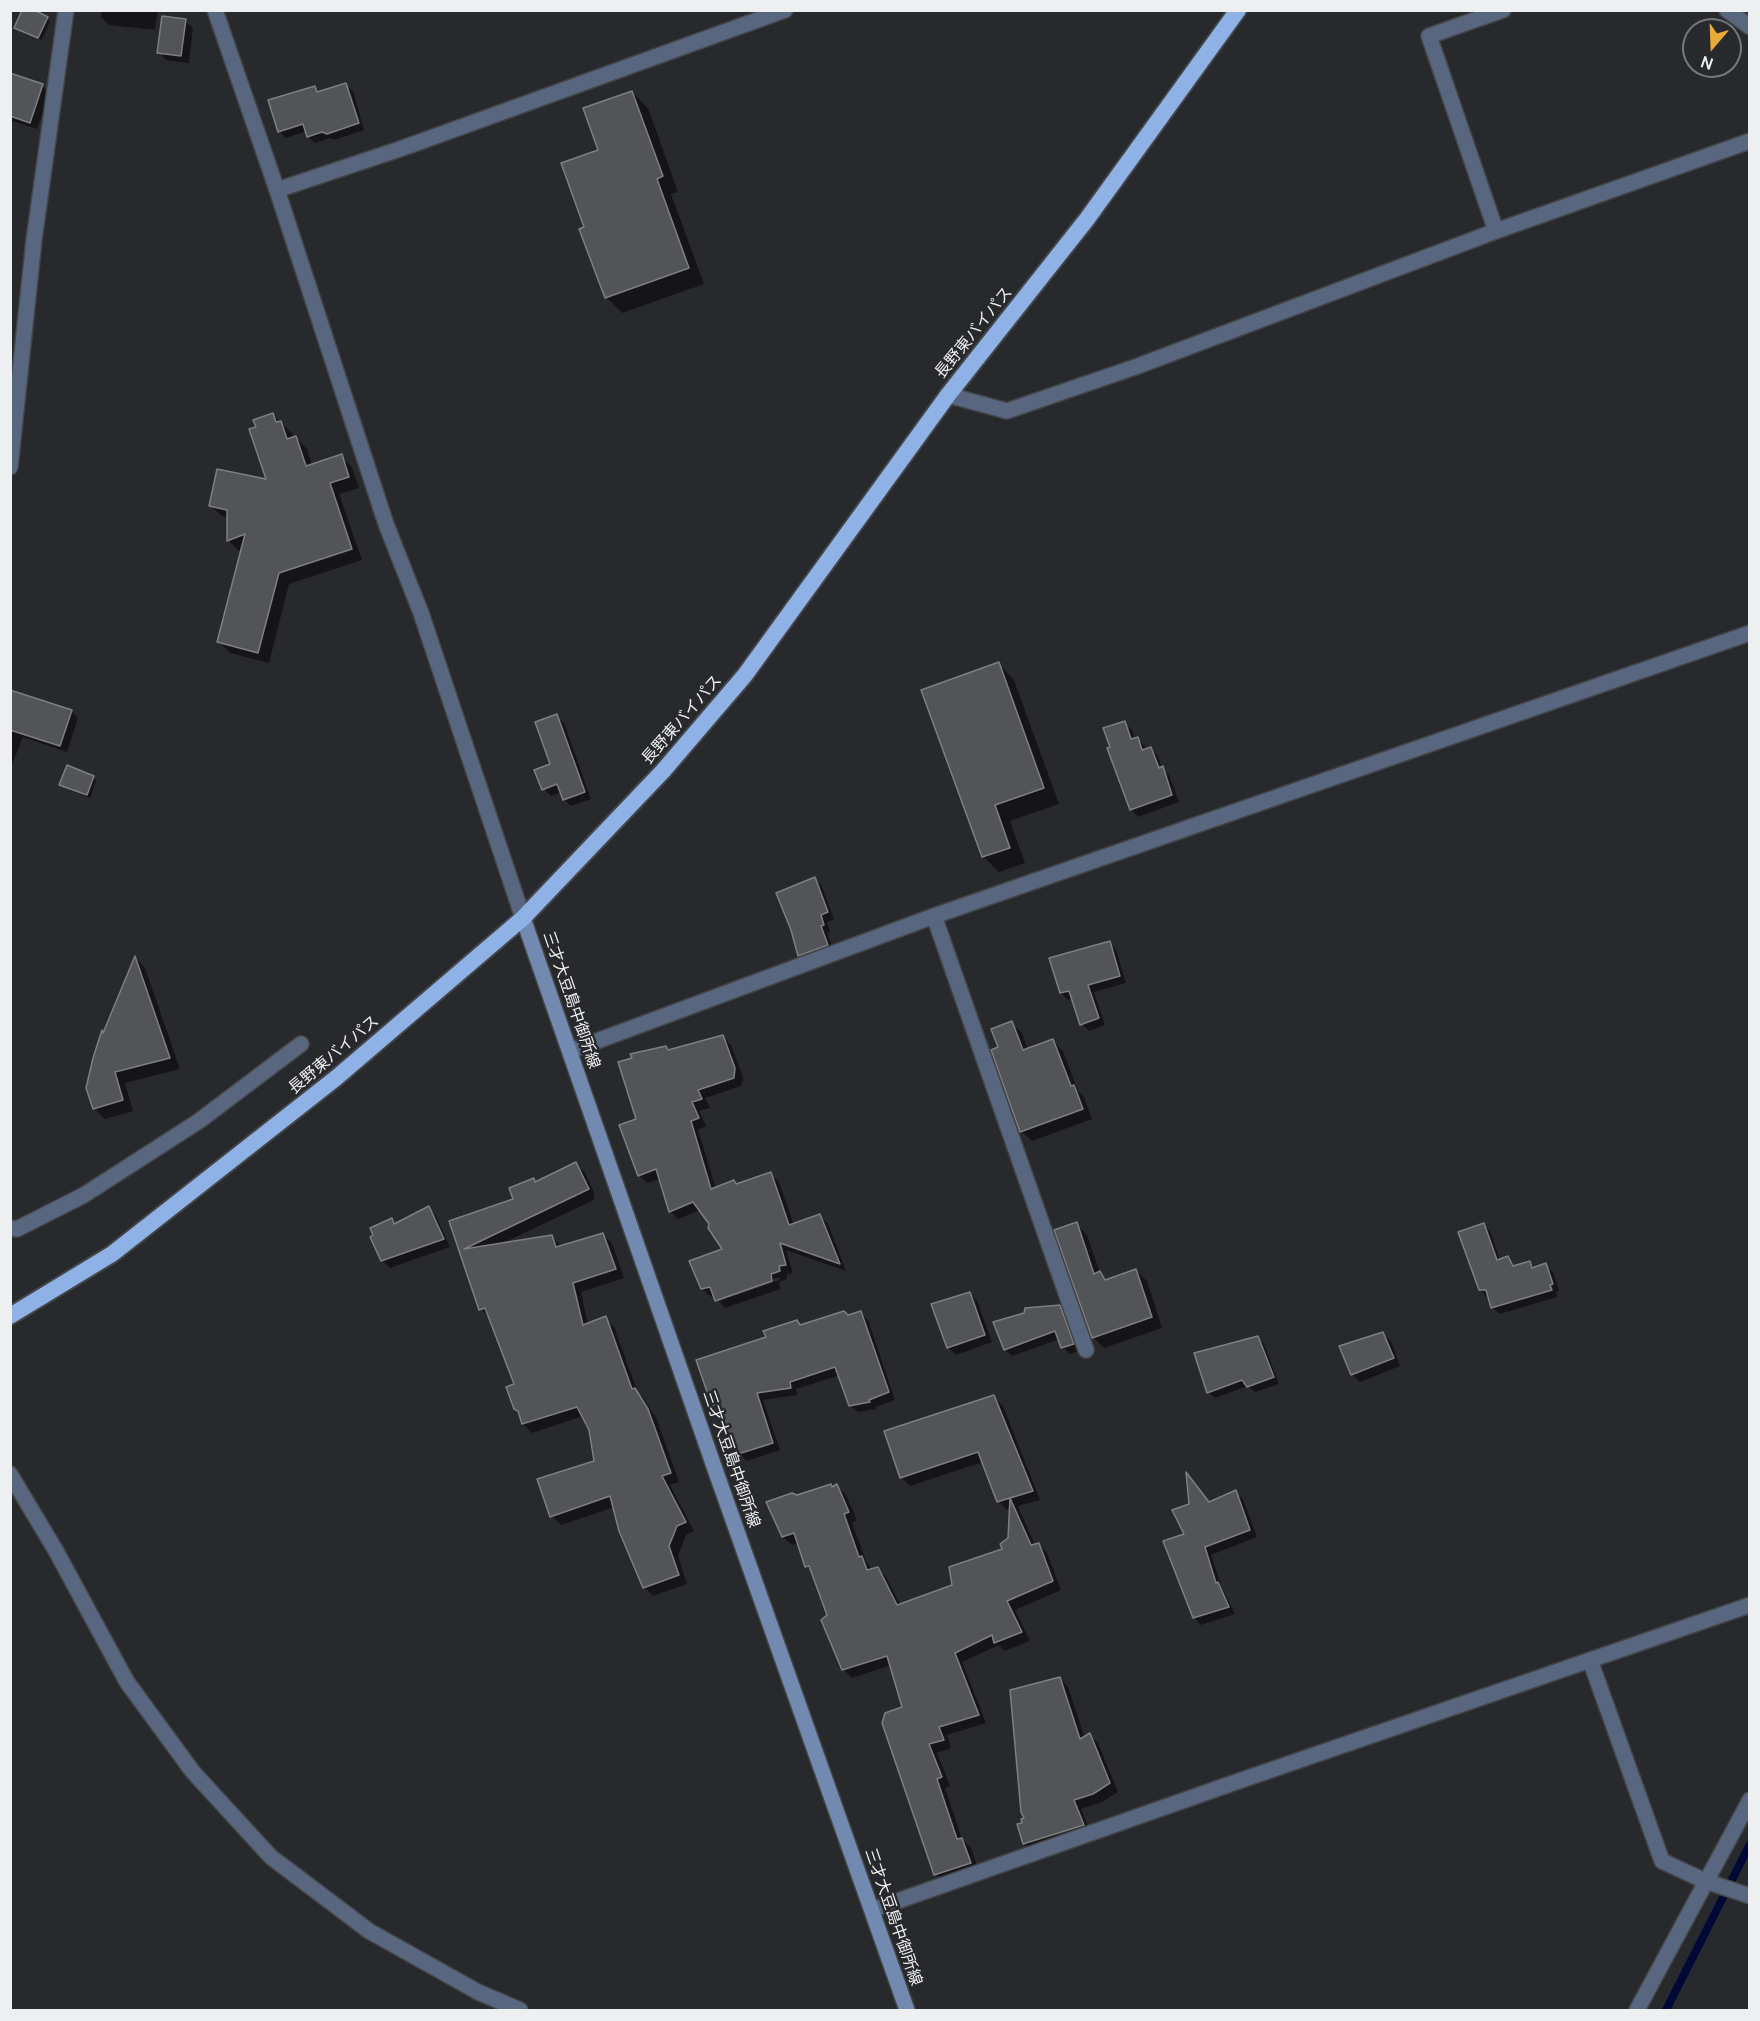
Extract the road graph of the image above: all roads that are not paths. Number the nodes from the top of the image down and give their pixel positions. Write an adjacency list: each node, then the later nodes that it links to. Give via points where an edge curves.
1 (66, 10): 12 (street, via 34,240)
2 (215, 10): 9 (street)
3 (785, 10): 9 (street)
4 (1238, 10): 11 (highway, 長野東バイパス, via 1087,219)
5 (1503, 10): 10 (street, via 1429,36)
6 (1727, 10): 7 (street)
7 (1749, 27)
8 (1749, 141): 10 (street)
9 (277, 190): 15 (street, via 386,524 421,613)
10 (1496, 231): 11 (street, via 1138,366 1007,411)
11 (948, 395): 15 (highway, 長野東バイパス, via 745,675 663,771)
12 (10, 467)
13 (1749, 633): 14 (street)
14 (934, 916): 17 (street); 20 (street)
15 (523, 918): 17 (main road, 三才大豆島中御所線); 19 (highway, 長野東バイパス, via 336,1078 112,1254)
16 (301, 1044): 18 (street, via 199,1121 84,1195 16,1229)
17 (570, 1051): 27 (main road, 三才大豆島中御所線)
18 (10, 1228)
19 (10, 1316)
20 (1086, 1350)
21 (10, 1474): 28 (street, via 126,1682 193,1772 271,1857 369,1931 478,1992)
22 (1749, 1605): 23 (street)
23 (1590, 1660): 25 (street, via 1662,1861); 27 (street)
24 (1749, 1800): 25 (street)
25 (1705, 1881): 26 (street); 30 (street)
26 (1744, 1894)
27 (872, 1910): 29 (main road, 三才大豆島中御所線)
28 (520, 2010)
29 (907, 2010)
30 (1637, 2010)

